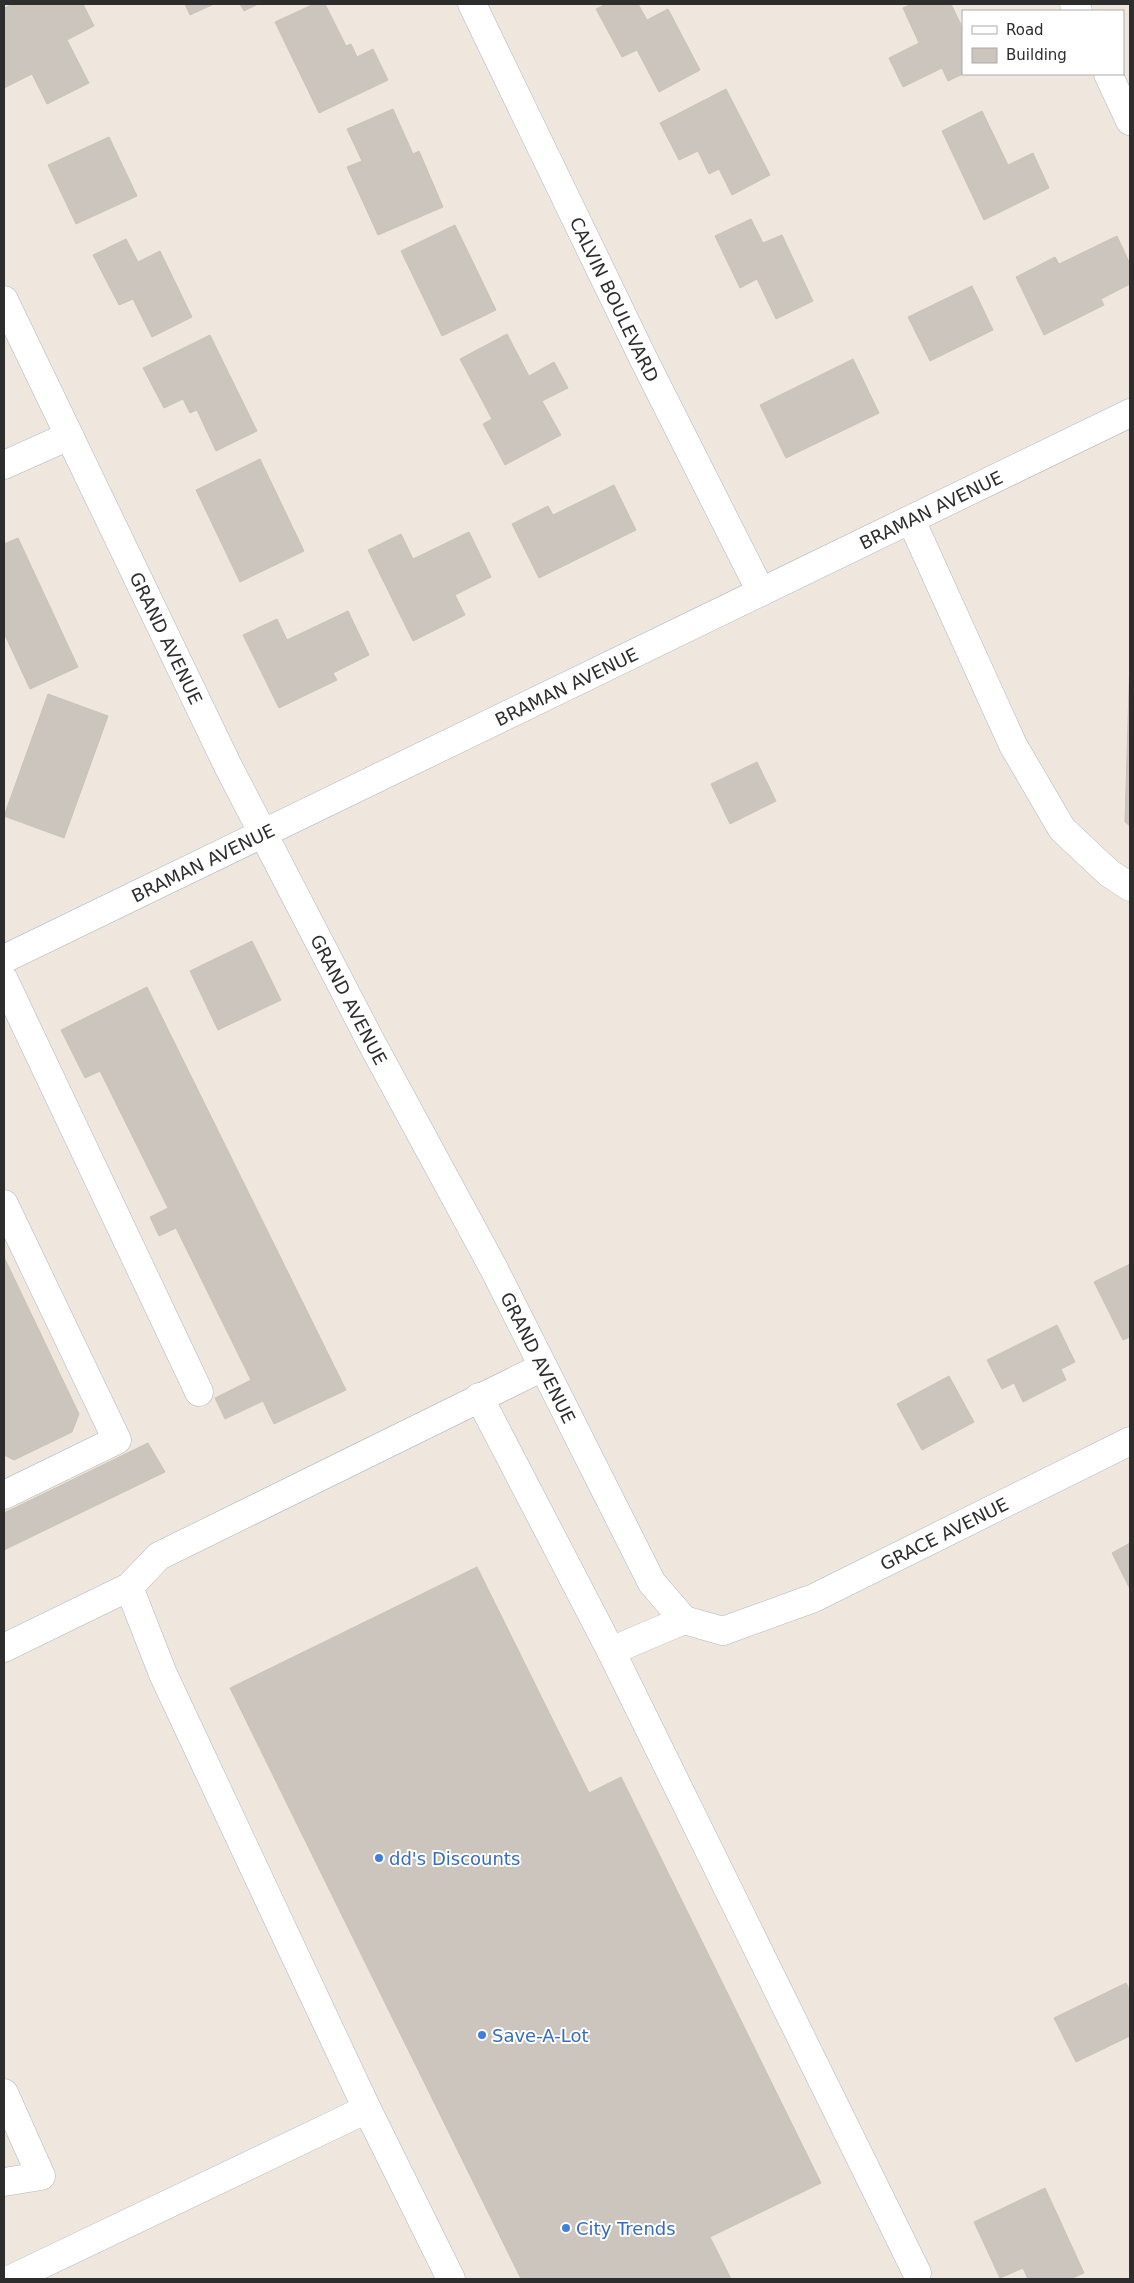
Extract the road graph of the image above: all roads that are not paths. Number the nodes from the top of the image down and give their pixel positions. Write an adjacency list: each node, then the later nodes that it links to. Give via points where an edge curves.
1 (472, 4): 9 (street, CALVIN BOULEVARD, via 644,360)
2 (1108, 75): 3 (street)
3 (1130, 121)
4 (4, 300): 6 (street, GRAND AVENUE)
5 (1130, 413): 8 (street, BRAMAN AVENUE)
6 (69, 436): 7 (street); 10 (street, GRAND AVENUE)
7 (4, 465)
8 (910, 520): 9 (street, BRAMAN AVENUE); 11 (street, via 1013,745 1062,829)
9 (761, 592): 10 (street, BRAMAN AVENUE)
10 (264, 834): 12 (street, BRAMAN AVENUE); 15 (street, GRAND AVENUE)
11 (1130, 887)
12 (4, 959)
13 (4, 980): 16 (street)
14 (4, 1204): 19 (street, via 116,1440)
15 (543, 1367): 17 (street); 21 (street, GRAND AVENUE, via 652,1583)
16 (199, 1392)
17 (479, 1397): 20 (street, via 159,1556); 23 (street)
18 (1130, 1441): 21 (street, GRACE AVENUE, via 814,1598 723,1632)
19 (4, 1495)
20 (129, 1587): 22 (street); 25 (street, via 163,1674)
21 (684, 1620): 23 (street)
22 (4, 1648)
23 (611, 1651): 27 (street)
24 (5, 2102): 26 (street, via 42,2176)
25 (367, 2109): 28 (street); 29 (street)
26 (4, 2182)
27 (917, 2273)
28 (11, 2279)
29 (451, 2279)

